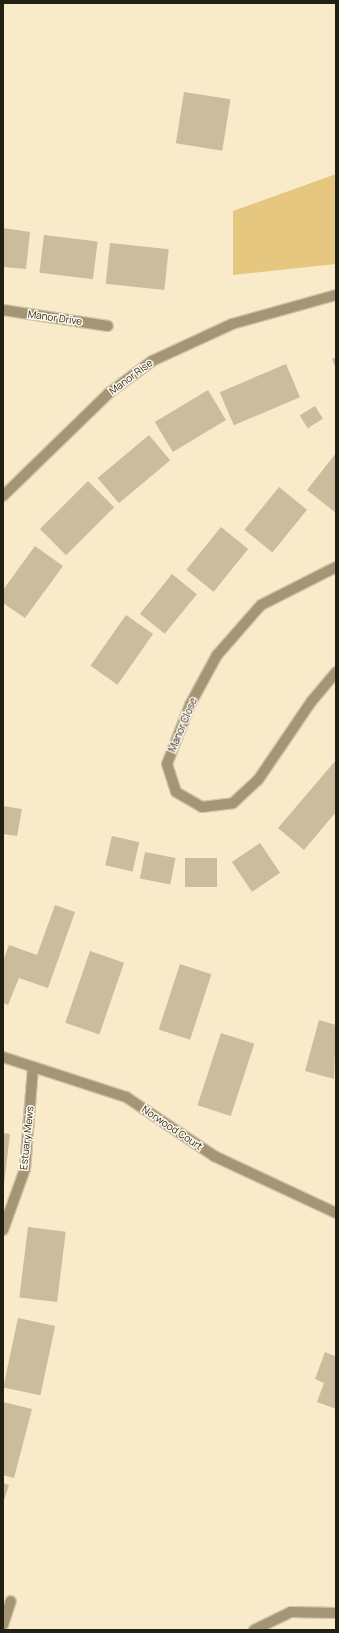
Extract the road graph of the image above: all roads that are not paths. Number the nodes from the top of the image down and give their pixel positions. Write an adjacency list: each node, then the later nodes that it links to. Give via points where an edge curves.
1 (336, 296): 4 (street, Manor Rise, via 232,324 152,361 109,393)
2 (3, 310): 3 (street, Manor Drive)
3 (108, 326)
4 (3, 496)
5 (336, 567): 6 (street, Manor Close, via 261,605 217,655 190,705 167,764 176,792 202,807 233,803 258,780 311,702)
6 (336, 672)
7 (3, 1057): 8 (street, Norwood Court)
8 (33, 1067): 9 (street, Norwood Court, via 126,1097 214,1156); 10 (street, Estuary Mews, via 25,1169)
9 (336, 1213)
10 (3, 1230)
11 (11, 1602): 13 (street)
12 (336, 1613): 14 (street, via 291,1612)
13 (3, 1625)
14 (254, 1630)

